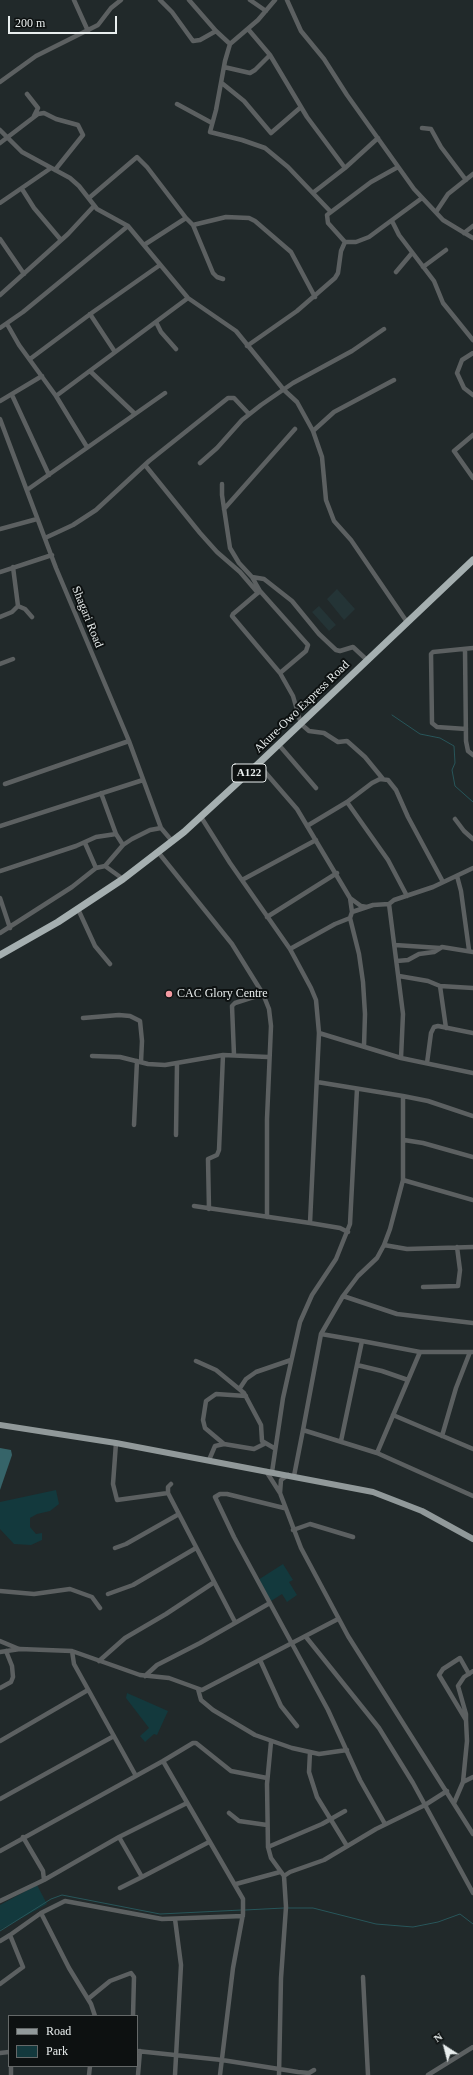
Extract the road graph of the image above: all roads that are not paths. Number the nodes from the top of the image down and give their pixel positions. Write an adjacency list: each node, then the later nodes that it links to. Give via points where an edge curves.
1 (74, 0): 10 (street)
2 (121, 0): 10 (street, via 98,25)
3 (160, 0): 11 (street, via 193,41)
4 (189, 0): 11 (street)
5 (250, 0): 8 (street)
6 (275, 0): 8 (street)
7 (287, 0): 24 (street, via 301,31 324,59)
8 (266, 11): 9 (street)
9 (248, 29): 12 (street); 13 (street)
10 (88, 31): 15 (street, via 36,56)
11 (216, 31): 12 (street)
12 (230, 44): 14 (street)
13 (270, 55): 14 (street, via 250,73); 19 (street)
14 (224, 67): 16 (street)
15 (0, 82)
16 (223, 84): 19 (street, via 244,101 270,133); 21 (street)
17 (27, 94): 20 (street, via 38,108)
18 (177, 104): 21 (street)
19 (301, 108): 28 (street)
20 (33, 117): 25 (street); 29 (street, via 44,113 78,125 83,132)
21 (212, 123): 33 (street, via 210,133 265,148)
22 (422, 128): 31 (street, via 431,130)
23 (0, 130): 25 (street)
24 (378, 138): 27 (street); 28 (street)
25 (7, 139): 26 (street); 29 (street, via 22,152)
26 (0, 143)
27 (398, 167): 35 (street); 38 (street, via 371,182)
28 (345, 168): 33 (street)
29 (53, 169): 32 (street); 34 (street, via 79,186)
30 (473, 174): 31 (street)
31 (466, 180): 39 (street, via 448,194)
32 (22, 189): 36 (street); 48 (street, via 34,208)
33 (314, 192): 38 (street)
34 (88, 198): 37 (street); 40 (street, via 137,157)
35 (422, 198): 39 (street); 41 (street)
36 (0, 203)
37 (94, 206): 43 (street, via 101,213); 48 (street)
38 (330, 211): 49 (street, via 326,219)
39 (436, 212): 45 (street, via 448,224)
40 (186, 218): 42 (street); 50 (street)
41 (392, 221): 49 (street, via 361,240); 52 (street)
42 (193, 224): 57 (street, via 213,273); 59 (street, via 226,217 249,218 255,221 294,256)
43 (128, 226): 50 (street); 63 (street)
44 (473, 226): 45 (street)
45 (464, 233): 46 (street)
46 (473, 238)
47 (0, 239): 56 (street)
48 (62, 240): 56 (street)
49 (345, 242): 59 (street, via 338,273)
50 (144, 245): 53 (street)
51 (446, 250): 54 (street)
52 (412, 253): 54 (street); 55 (street)
53 (160, 265): 60 (street); 61 (street)
54 (423, 267): 66 (street, via 434,281 443,303)
55 (396, 272)
56 (24, 274): 58 (street)
57 (223, 279)
58 (0, 295)
59 (314, 297): 67 (street)
60 (188, 298): 62 (street); 67 (street, via 236,331)
61 (90, 314): 69 (street); 71 (street)
62 (156, 322): 68 (street); 69 (street)
63 (7, 324): 64 (street); 71 (street)
64 (0, 328)
65 (384, 329): 75 (street, via 352,351)
66 (473, 340)
67 (247, 346): 75 (street)
68 (176, 349)
69 (115, 352): 72 (street)
70 (473, 353): 79 (street, via 462,360 457,373 464,388)
71 (30, 359): 73 (street)
72 (90, 371): 78 (street); 81 (street)
73 (42, 376): 77 (street); 78 (street)
74 (394, 380): 85 (street, via 334,412)
75 (284, 390): 82 (street); 85 (street, via 296,402)
76 (165, 393): 81 (street)
77 (12, 395): 80 (street); 90 (street)
78 (56, 396): 87 (street)
79 (473, 396)
80 (0, 401)
81 (134, 413): 87 (street)
82 (249, 414): 88 (street); 89 (street, via 234,398 228,398)
83 (0, 419): 93 (street, Shagari Road)
84 (296, 429): 94 (street)
85 (313, 431): 107 (street, via 322,456 326,500 334,521)
86 (473, 435): 91 (street, via 454,451)
87 (87, 447): 90 (street)
88 (200, 463)
89 (145, 465): 97 (street, via 88,516); 103 (street, via 217,552)
90 (49, 474): 93 (street)
91 (473, 478)
92 (222, 484): 94 (street)
93 (27, 490): 95 (street, Shagari Road)
94 (224, 509): 102 (street, via 231,552)
95 (37, 519): 96 (street); 97 (street, Shagari Road)
96 (0, 529)
97 (45, 538): 98 (street, Shagari Road)
98 (52, 555): 100 (street); 116 (street, Shagari Road)
99 (473, 560): 107 (highway, Akure-Owo Express Road / A122)
100 (13, 567): 101 (street); 104 (street)
101 (0, 572)
102 (252, 577): 103 (street); 111 (street, via 264,579 292,601 336,650 353,647)
103 (259, 592): 113 (street, via 232,616); 113 (street, via 307,641 306,651)
104 (18, 606): 105 (street); 106 (street)
105 (0, 617)
106 (32, 617)
107 (407, 622): 111 (highway, Akure-Owo Express Road / A122)
108 (473, 648): 109 (street)
109 (465, 649): 115 (street); 115 (street, via 432,653 431,673 433,725)
110 (13, 659): 112 (street)
111 (367, 660): 114 (highway, Akure-Owo Express Road / A122)
112 (0, 664)
113 (280, 673): 114 (street, via 293,696)
114 (301, 724): 117 (highway, Akure-Owo Express Road / A122); 120 (street, via 309,731 324,733 338,742 347,741 365,757)
115 (466, 729): 118 (street, via 468,751)
116 (129, 741): 121 (street, Shagari Road); 122 (street)
117 (279, 744): 119 (highway, Akure-Owo Express Road / A122); 123 (street)
118 (473, 755)
119 (258, 764): 126 (highway, Akure-Owo Express Road / A122); 129 (street, via 292,802)
120 (383, 779): 125 (street, via 368,786); 146 (street, via 392,784)
121 (143, 780): 124 (street); 130 (street, Shagari Road)
122 (5, 784)
123 (316, 788)
124 (101, 793): 128 (street); 131 (street)
125 (347, 802): 129 (street); 147 (street, via 388,860)
126 (201, 817): 134 (highway, Akure-Owo Express Road / A122); 145 (street)
127 (455, 819): 132 (street, via 464,832)
128 (0, 826)
129 (307, 826): 133 (street)
130 (161, 828): 134 (street); 136 (street, via 138,835)
131 (116, 834): 135 (street, via 96,837); 136 (street)
132 (473, 839)
133 (316, 840): 142 (street); 145 (street)
134 (172, 841): 137 (highway, Akure-Owo Express Road / A122)
135 (85, 843): 139 (street); 141 (street)
136 (123, 845): 138 (street)
137 (158, 852): 144 (highway, Akure-Owo Express Road / A122); 168 (street, via 232,944)
138 (105, 866): 139 (street); 144 (street)
139 (96, 868): 156 (street)
140 (473, 868): 143 (street)
141 (0, 872)
142 (337, 873): 149 (street); 154 (street)
143 (457, 876): 146 (street); 161 (street)
144 (123, 879): 152 (highway, Akure-Owo Express Road / A122)
145 (242, 880): 154 (street)
146 (443, 882): 147 (street)
147 (407, 896): 150 (street)
148 (0, 898): 156 (street)
149 (350, 898): 151 (street); 153 (street)
150 (389, 904): 151 (street); 158 (street)
151 (367, 907): 153 (street)
152 (78, 909): 162 (highway, Akure-Owo Express Road / A122); 164 (street, via 95,946)
153 (352, 912): 155 (street)
154 (267, 917): 160 (street)
155 (350, 918): 160 (street); 173 (street, via 363,982)
156 (10, 928): 157 (street)
157 (0, 933)
158 (395, 945): 159 (street); 163 (street)
159 (440, 948): 161 (street); 163 (street, via 408,960)
160 (290, 949): 171 (street, via 312,988)
161 (471, 951)
162 (0, 955)
163 (397, 961): 165 (street)
164 (110, 964)
165 (399, 976): 166 (street, via 428,981); 178 (street, via 403,1023)
166 (440, 986): 167 (street); 170 (street)
167 (473, 988)
168 (263, 994): 175 (street, via 232,1006); 177 (street, via 271,1016)
169 (83, 1018): 179 (street, via 119,1015 140,1020 142,1041)
170 (446, 1028): 172 (street); 180 (street, via 438,1026 432,1030)
171 (320, 1033): 173 (street); 183 (street)
172 (473, 1033)
173 (364, 1046): 178 (street)
174 (224, 1055): 175 (street); 181 (street); 194 (street, via 219,1150 217,1155 208,1159)
175 (234, 1055): 177 (street)
176 (92, 1056): 179 (street)
177 (268, 1057): 195 (street)
178 (401, 1058): 180 (street)
179 (139, 1061): 181 (street, via 156,1065); 187 (street)
180 (427, 1062): 182 (street)
181 (177, 1064): 188 (street)
182 (473, 1073)
183 (317, 1082): 184 (street); 196 (street)
184 (357, 1089): 185 (street); 197 (street, via 355,1156)
185 (403, 1096): 186 (street, via 428,1101); 189 (street)
186 (473, 1116)
187 (134, 1126)
188 (176, 1135)
189 (404, 1140): 190 (street); 191 (street)
190 (473, 1157)
191 (403, 1180): 192 (street); 198 (street)
192 (473, 1200)
193 (194, 1206): 194 (street)
194 (209, 1209): 195 (street)
195 (267, 1217): 196 (street)
196 (310, 1223): 197 (street)
197 (348, 1232): 208 (street, via 336,1259 305,1308)
198 (384, 1245): 199 (street, via 407,1249); 202 (street, via 373,1262)
199 (457, 1247): 200 (street); 201 (street, via 460,1270 458,1286)
200 (473, 1247)
201 (423, 1287)
202 (343, 1296): 203 (street, via 397,1314); 204 (street)
203 (473, 1323)
204 (321, 1334): 205 (street); 216 (street)
205 (362, 1341): 206 (street); 210 (street)
206 (420, 1352): 207 (street); 211 (street)
207 (472, 1352): 217 (street, via 456,1388)
208 (291, 1360): 212 (street, via 256,1372 246,1379); 222 (street)
209 (196, 1361): 212 (street, via 216,1370)
210 (357, 1365): 211 (street); 218 (street)
211 (408, 1380): 214 (street)
212 (240, 1388): 213 (street)
213 (246, 1396): 220 (street, via 216,1394 206,1401 203,1420 205,1428); 221 (street, via 261,1425 261,1438)
214 (393, 1415): 217 (street); 224 (street)
215 (0, 1425): 219 (main road)
216 (303, 1430): 218 (street); 227 (street)
217 (442, 1436): 223 (street)
218 (341, 1442): 224 (street)
219 (116, 1443): 225 (main road); 229 (street, via 113,1484 117,1500)
220 (224, 1444): 221 (street, via 248,1449); 225 (street, via 213,1447)
221 (264, 1444): 222 (street)
222 (274, 1448): 226 (street)
223 (473, 1449)
224 (377, 1452): 231 (street)
225 (209, 1460): 226 (main road)
226 (269, 1471): 227 (main road); 230 (street)
227 (291, 1475): 230 (street, via 281,1480); 236 (main road, via 383,1495 422,1511)
228 (171, 1484): 229 (street)
229 (168, 1493): 233 (street)
230 (280, 1493): 232 (street)
231 (473, 1496)
232 (284, 1508): 234 (street); 242 (street, via 227,1494 216,1497 223,1517)
233 (179, 1514): 237 (street); 238 (street)
234 (293, 1530): 235 (street, via 310,1524); 244 (street)
235 (353, 1537)
236 (473, 1540)
237 (115, 1548)
238 (196, 1548): 239 (street); 241 (street, via 133,1585)
239 (213, 1583): 245 (street); 254 (street, via 125,1638)
240 (0, 1591): 243 (street, via 34,1594 70,1589 92,1597)
241 (108, 1594)
242 (270, 1603): 245 (street); 248 (street)
243 (100, 1608)
244 (338, 1619): 246 (street); 272 (street, via 394,1712)
245 (235, 1622): 256 (street, via 157,1664)
246 (306, 1637): 248 (street); 276 (street, via 379,1728)
247 (0, 1641): 249 (street)
248 (291, 1644): 253 (street); 265 (street, via 328,1710)
249 (20, 1649): 250 (street); 251 (street)
250 (6, 1650): 252 (street); 257 (street, via 13,1677 11,1682)
251 (72, 1651): 254 (street); 259 (street, via 74,1664)
252 (0, 1652)
253 (260, 1660): 258 (street, via 209,1688); 261 (street, via 281,1706)
254 (99, 1661): 256 (street)
255 (471, 1672): 260 (street, via 460,1682 458,1689); 260 (street, via 460,1658 443,1669 439,1675)
256 (145, 1676): 258 (street, via 169,1678)
257 (0, 1688)
258 (198, 1689): 264 (street, via 202,1700 213,1710 255,1736)
259 (88, 1690): 262 (street); 263 (street)
260 (466, 1720): 271 (street)
261 (297, 1726)
262 (114, 1736): 268 (street); 273 (street)
263 (0, 1741)
264 (271, 1742): 266 (street); 270 (street)
265 (346, 1750): 266 (street, via 325,1754); 281 (street)
266 (310, 1752): 279 (street, via 310,1777 320,1803)
267 (163, 1761): 268 (street); 270 (street, via 196,1743 231,1770); 274 (street)
268 (136, 1776): 284 (street)
269 (473, 1777): 271 (street)
270 (267, 1778): 280 (street)
271 (464, 1782): 275 (street)
272 (446, 1791): 275 (street); 276 (street)
273 (0, 1799)
274 (187, 1803): 283 (street); 285 (street)
275 (454, 1803): 282 (street)
276 (425, 1805): 281 (street); 297 (street)
277 (345, 1811): 279 (street)
278 (229, 1813): 280 (street, via 239,1821)
279 (331, 1820): 286 (street); 287 (street)
280 (267, 1824): 287 (street)
281 (385, 1824): 286 (street)
282 (473, 1834)
283 (120, 1836): 291 (street); 293 (street)
284 (24, 1837): 288 (street); 289 (street)
285 (209, 1842): 293 (street); 295 (street)
286 (347, 1846): 292 (street, via 324,1860)
287 (268, 1847): 290 (street, via 271,1858)
288 (0, 1851)
289 (43, 1871): 291 (street); 294 (street)
290 (280, 1872): 292 (street); 295 (street)
291 (55, 1874): 294 (street)
292 (284, 1876): 313 (street, via 286,1910)
293 (142, 1877): 296 (street)
294 (44, 1880): 298 (street)
295 (236, 1884): 300 (street, via 243,1899)
296 (120, 1888)
297 (473, 1893)
298 (0, 1901)
299 (41, 1913): 301 (street, via 60,1902 70,1900 149,1917); 302 (street); 306 (street)
300 (243, 1913): 301 (street); 312 (street, via 233,1968)
301 (175, 1919): 311 (street, via 182,1965)
302 (10, 1935): 303 (street); 305 (street, via 23,1967)
303 (0, 1941)
304 (364, 1977): 319 (street)
305 (0, 1984)
306 (88, 1999): 307 (street); 308 (street, via 110,1981 131,1973 134,1977)
307 (95, 2015)
308 (133, 2015)
309 (473, 2047): 320 (street)
310 (139, 2051): 311 (street); 315 (street)
311 (176, 2054): 312 (street); 316 (street)
312 (222, 2060): 313 (street); 317 (street)
313 (278, 2068): 314 (street, via 309,2073); 318 (street)
314 (314, 2070)
315 (138, 2075)
316 (175, 2075)
317 (220, 2075)
318 (279, 2075)
319 (368, 2075)
320 (428, 2075)

